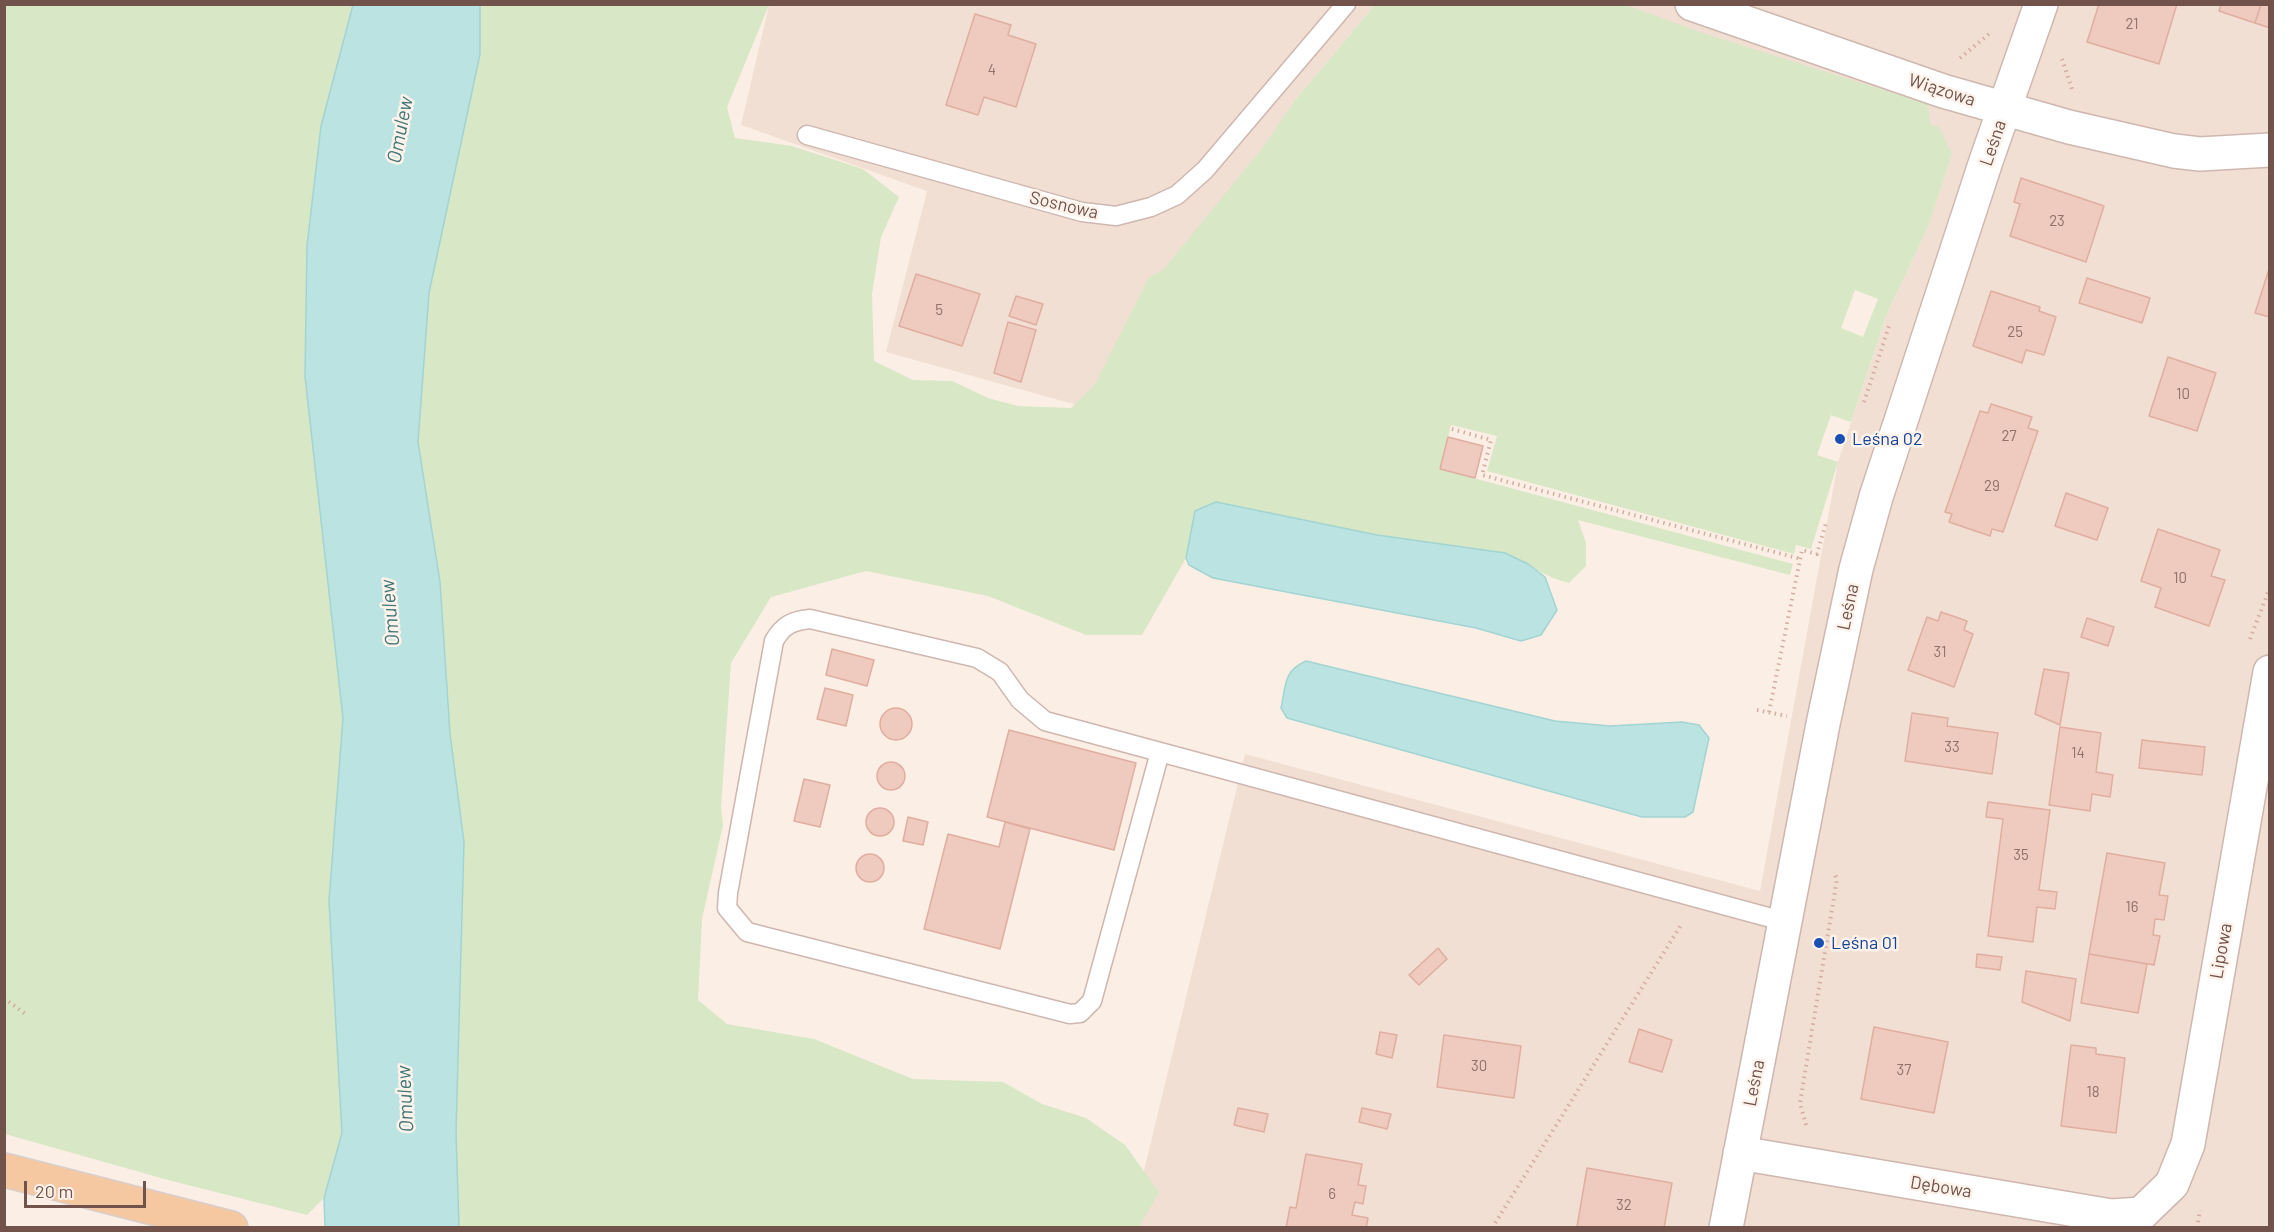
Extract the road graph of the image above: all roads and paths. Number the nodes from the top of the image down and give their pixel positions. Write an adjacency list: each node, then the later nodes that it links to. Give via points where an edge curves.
1 (1346, 4): 7 (lane, Sosnowa, via 1205,170 1177,195 1116,216 1082,212)
2 (1692, 4): 6 (street, Wiązowa)
3 (2041, 4): 6 (street, Leśna)
4 (2061, 55): 5 (path)
5 (2073, 93)
6 (2004, 110): 8 (street, Wiązowa, via 2174,151 2200,154); 17 (street, Leśna, via 1876,497 1856,569)
7 (807, 135)
8 (2270, 150)
9 (1452, 429): 10 (path, via 1491,440 1482,476)
10 (1801, 559)
11 (2270, 587): 12 (path)
12 (2247, 649)
13 (2270, 672): 23 (street, Lipowa, via 2188,1144 2172,1184)
14 (1160, 752): 14 (lane, via 1045,721 1020,700 1000,672 977,658 810,619 793,621 780,629 774,641 727,908 747,932 1070,1014 1080,1013 1092,1000); 16 (lane)
15 (1832, 871): 20 (path, via 1837,879 1800,1103)
16 (1695, 897): 17 (lane); 25 (path, via 1676,935)
17 (1786, 922): 21 (street, Leśna)
18 (4, 998): 19 (path)
19 (27, 1017)
20 (1809, 1137)
21 (1740, 1153): 23 (street, Dębowa, via 2111,1216); 26 (street, Leśna)
22 (4, 1170): 24 (main road)
23 (2141, 1214)
24 (231, 1227)
25 (1492, 1227)
26 (1726, 1227)

